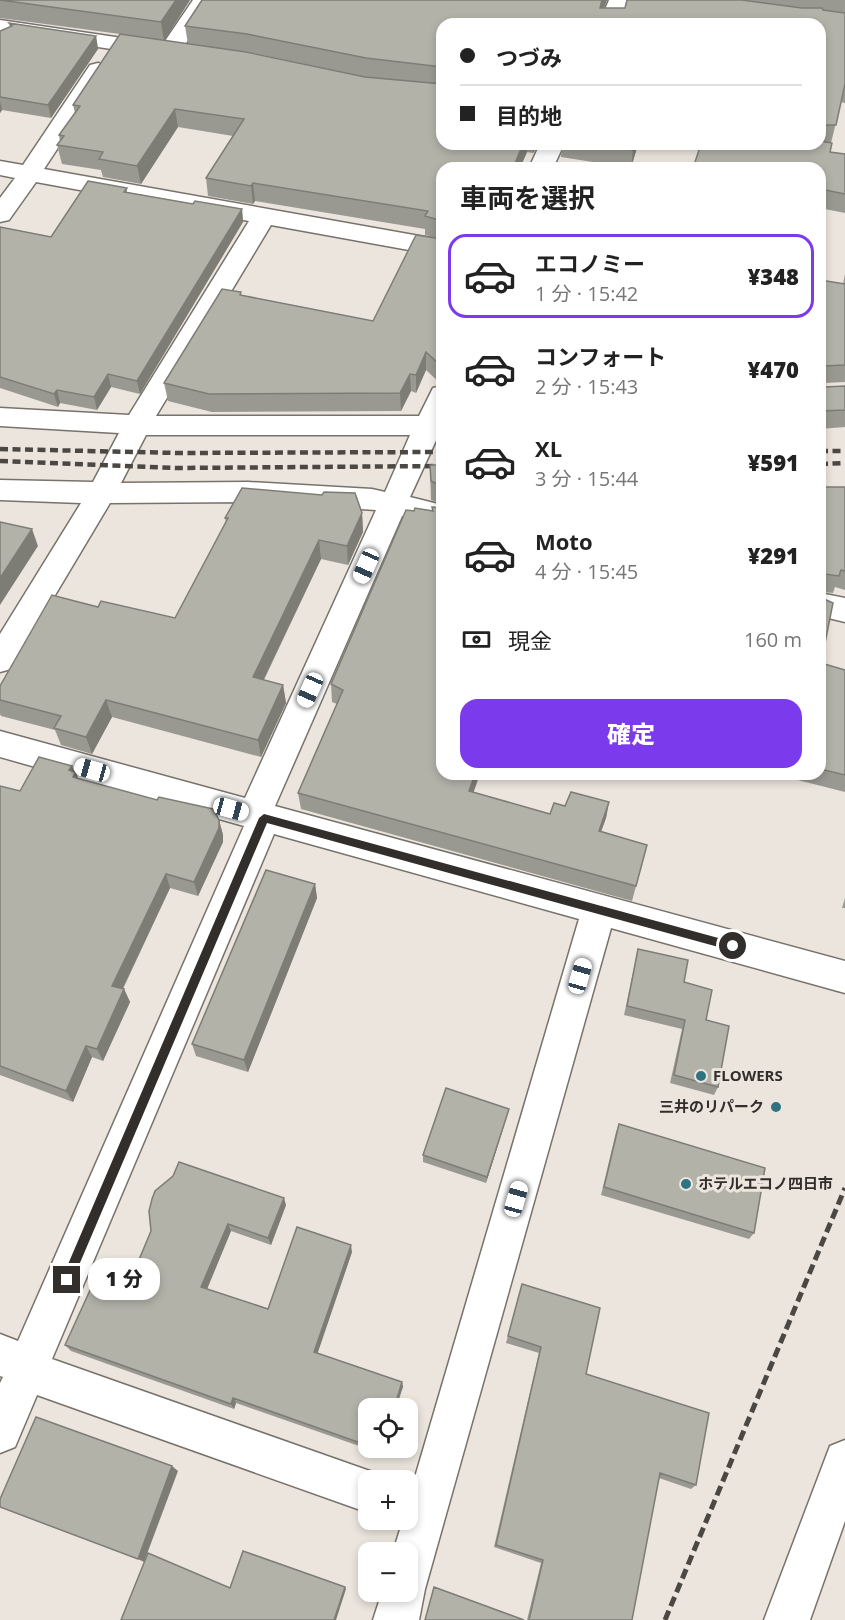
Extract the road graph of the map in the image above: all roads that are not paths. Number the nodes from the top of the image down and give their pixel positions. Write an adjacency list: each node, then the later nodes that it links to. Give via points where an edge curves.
1 (203, 0): 6 (street)
2 (618, 0): 3 (street)
3 (612, 18)
4 (0, 26): 5 (street)
5 (115, 43): 6 (street); 9 (street)
6 (170, 51): 7 (street)
7 (192, 54)
8 (0, 168): 9 (street)
9 (30, 173): 10 (street); 11 (street)
10 (0, 215)
11 (265, 215): 12 (street); 14 (street)
12 (436, 247)
13 (0, 417): 14 (street)
14 (137, 425): 15 (street); 17 (street)
15 (436, 426): 18 (street)
16 (0, 490): 17 (street)
17 (102, 494): 18 (street, via 248,492); 22 (street)
18 (394, 503): 19 (street); 24 (street)
19 (436, 514)
20 (826, 605): 21 (street)
21 (845, 610)
22 (0, 660)
23 (0, 744): 24 (street)
24 (259, 817): 25 (street); 27 (street)
25 (599, 909): 26 (street); 31 (street)
26 (845, 977)
27 (19, 1364): 28 (street); 30 (street)
28 (0, 1432)
29 (845, 1461): 34 (street)
30 (358, 1487)
31 (418, 1505)
32 (401, 1602): 33 (street)
33 (396, 1620)
34 (787, 1620)

